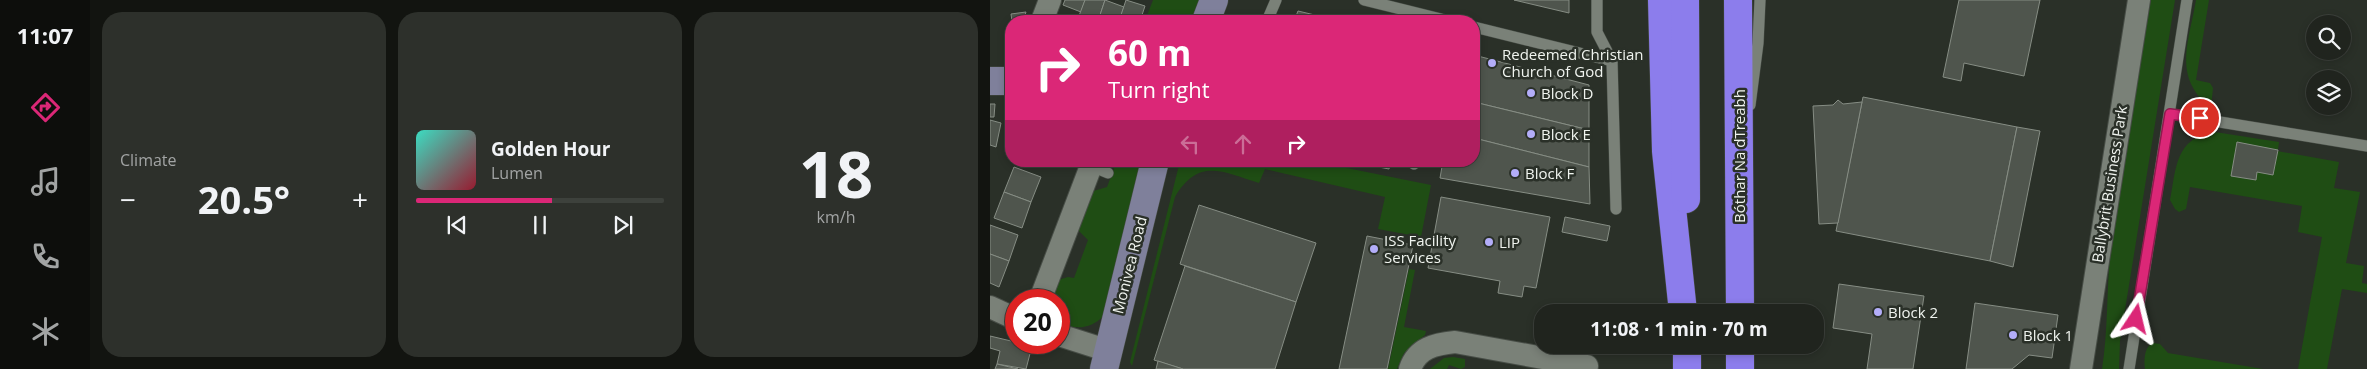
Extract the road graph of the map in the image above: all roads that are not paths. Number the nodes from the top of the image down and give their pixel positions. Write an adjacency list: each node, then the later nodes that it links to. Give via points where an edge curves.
1 (1050, 0): 12 (street)
2 (1214, 0): 13 (main road)
3 (1276, 0): 14 (lane)
4 (1364, 0): 15 (lane)
5 (1597, 0): 17 (lane, via 1598,32)
6 (1662, 0): 27 (highway, via 1666,151)
7 (1686, 0): 28 (highway)
8 (1738, 0): 24 (highway, Bóthar Na dTreabh)
9 (1760, 0): 24 (lane, via 1758,43)
10 (2139, 0): 38 (street, Ballybrit Business Park)
11 (2187, 0): 20 (lane)
12 (1044, 15)
13 (1208, 15)
14 (1270, 15)
15 (1424, 15)
16 (1480, 28): 17 (lane)
17 (1612, 61): 25 (lane)
18 (990, 80): 19 (main road)
19 (1005, 81)
20 (2170, 114): 21 (lane); 39 (lane)
21 (2367, 146)
22 (1154, 167): 34 (main road, Monivea Road)
23 (1100, 169): 26 (street)
24 (1740, 190): 29 (highway, Bóthar Na dTreabh)
25 (1616, 209)
26 (1045, 289)
27 (1682, 304)
28 (1687, 304)
29 (1740, 304)
30 (990, 307): 31 (street)
31 (1005, 314)
32 (1070, 341): 34 (street)
33 (1740, 354): 37 (highway)
34 (1107, 360)
35 (1587, 366): 36 (street, via 1455,342 1425,349)
36 (1410, 369)
37 (1740, 369)
38 (2081, 369)
39 (2130, 369)

